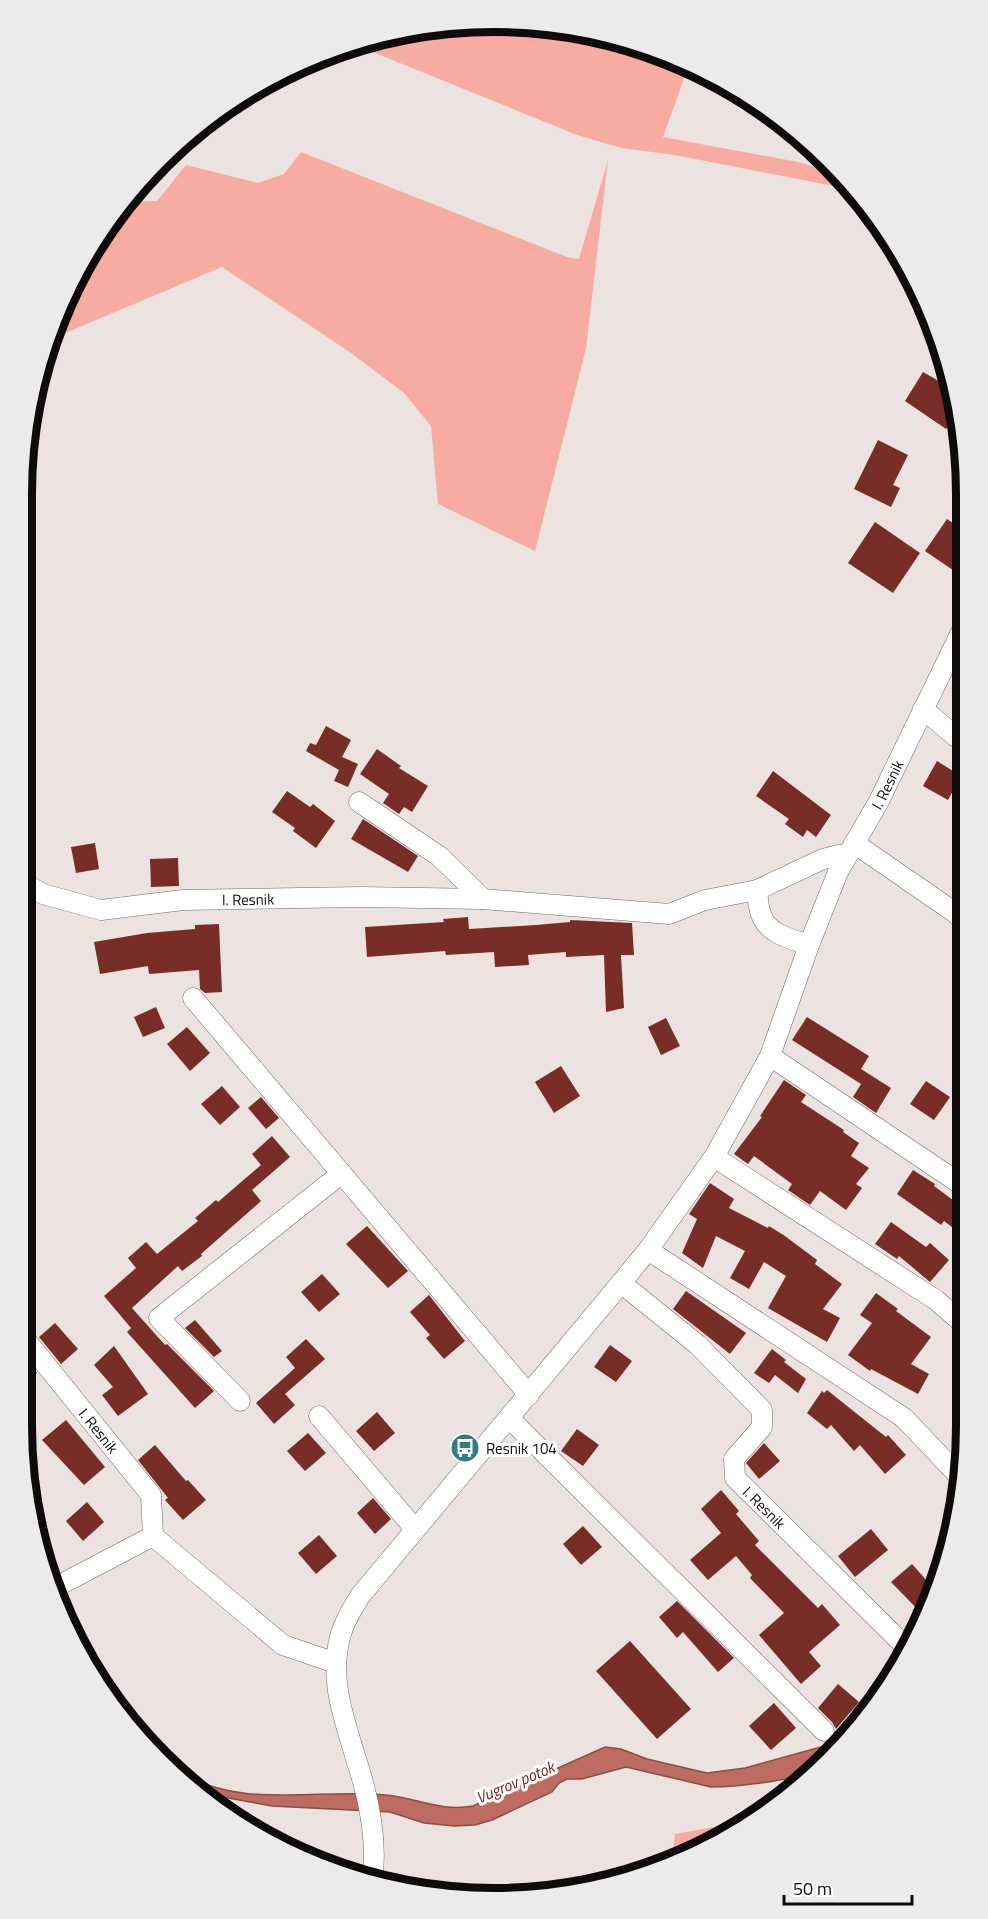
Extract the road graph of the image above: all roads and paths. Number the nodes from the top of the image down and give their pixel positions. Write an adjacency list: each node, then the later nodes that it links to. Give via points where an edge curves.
1 (956, 643): 2 (street, I. Resnik)
2 (924, 709): 3 (street); 5 (street, I. Resnik)
3 (956, 737)
4 (359, 802): 8 (street, via 439,856)
5 (850, 850): 7 (street, I. Resnik); 9 (street); 10 (street, I. Resnik)
6 (32, 888): 8 (street, I. Resnik, via 101,910 183,900)
7 (757, 890): 8 (street, I. Resnik, via 705,900 669,914); 10 (street, via 767,926 779,935)
8 (483, 899)
9 (956, 914)
10 (809, 945): 12 (street, I. Resnik)
11 (193, 998): 14 (street)
12 (770, 1056): 13 (street, I. Resnik); 15 (street)
13 (714, 1157): 16 (street, I. Resnik); 18 (street, via 936,1300)
14 (340, 1174): 20 (street); 21 (street, via 159,1318)
15 (956, 1182)
16 (648, 1250): 17 (street, I. Resnik); 24 (street, via 904,1418)
17 (621, 1283): 20 (street, I. Resnik); 28 (street, I. Resnik, via 698,1345 762,1410 762,1427 734,1459 735,1478)
18 (956, 1317)
19 (32, 1348): 26 (street, I. Resnik, via 151,1495)
20 (529, 1395): 23 (street, I. Resnik)
21 (240, 1401)
22 (319, 1416): 25 (street)
23 (509, 1418): 25 (street, I. Resnik); 30 (street)
24 (954, 1471)
25 (415, 1529): 29 (street, I. Resnik, via 360,1596 344,1623)
26 (153, 1536): 27 (street); 29 (street, via 283,1645)
27 (60, 1584)
28 (902, 1643)
29 (336, 1664): 31 (street, I. Resnik, via 336,1687 373,1831)
30 (824, 1731)
31 (372, 1871)

